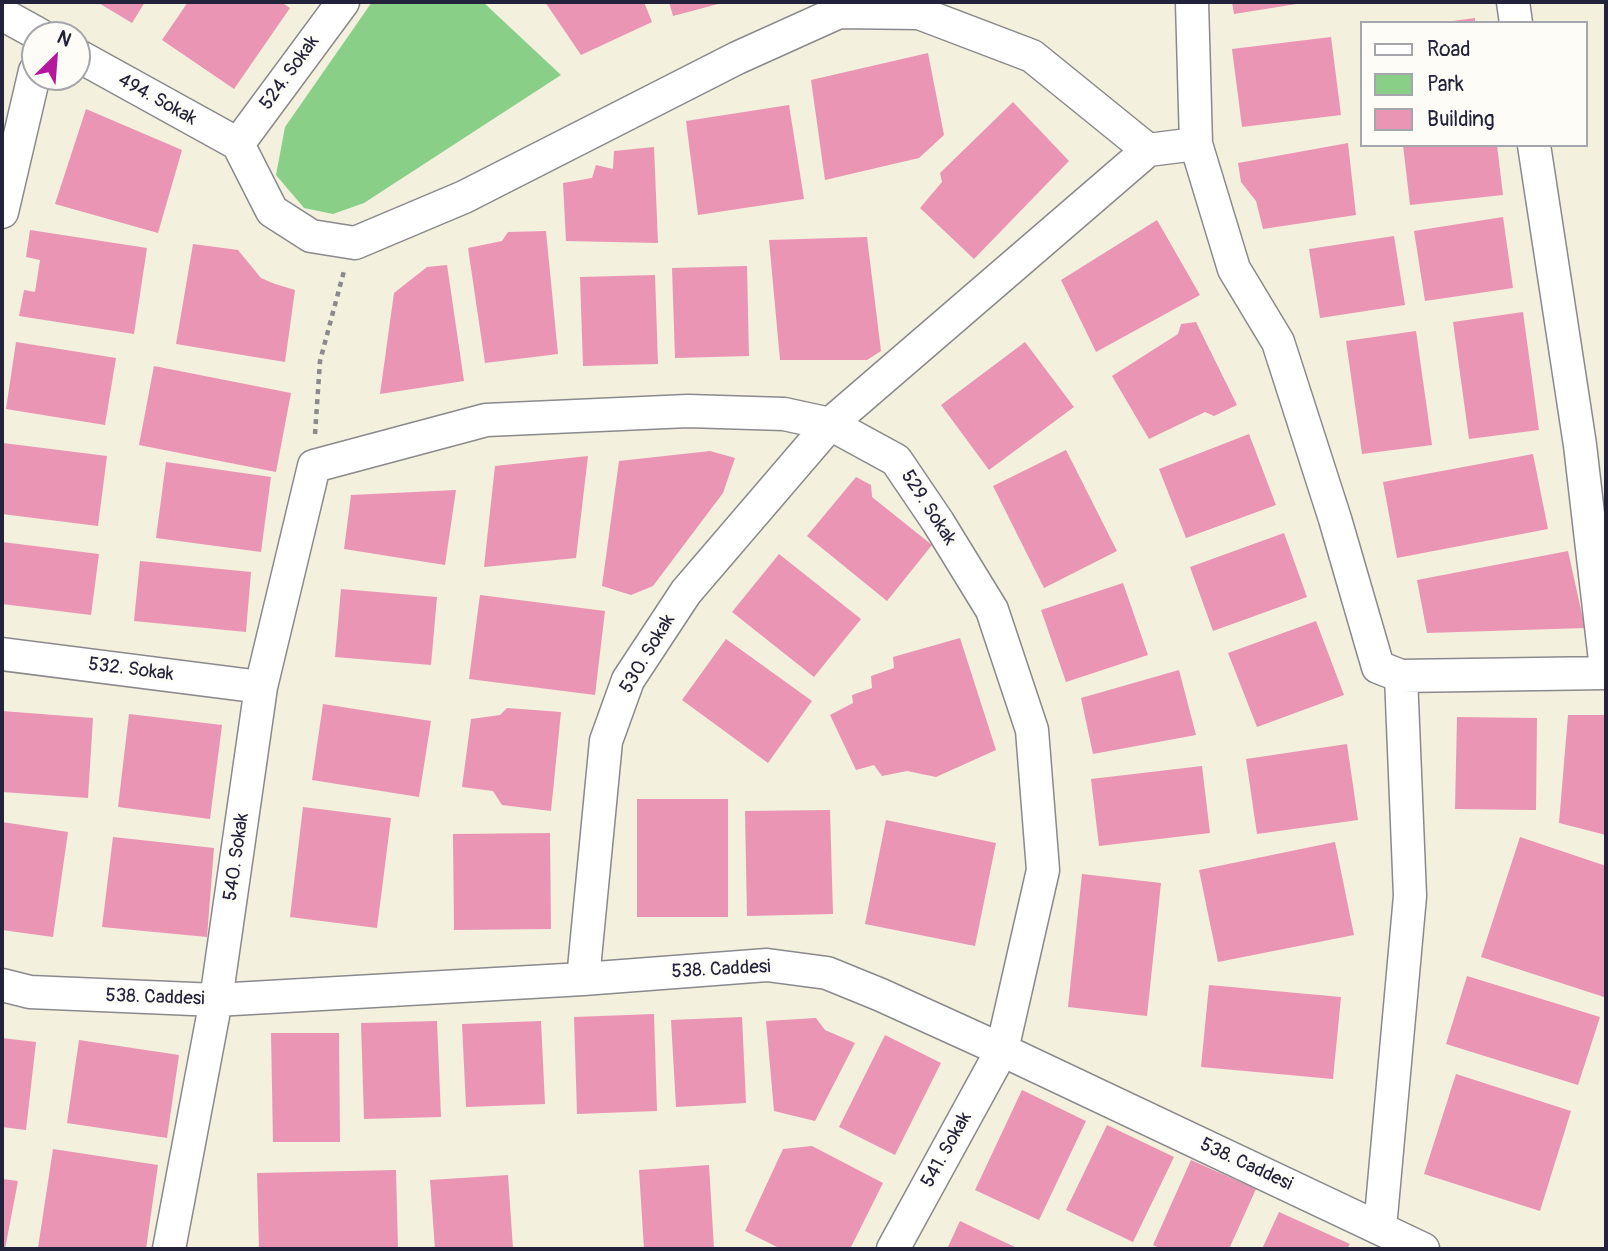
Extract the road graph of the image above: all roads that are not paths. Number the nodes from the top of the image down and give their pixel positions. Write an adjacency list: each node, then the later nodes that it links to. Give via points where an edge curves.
1 (343, 2): 10 (street, 524. Sokak)
2 (1192, 2): 11 (street)
3 (1513, 2): 6 (street)
4 (838, 7): 10 (street, via 464,197 355,243 311,236 272,211); 13 (street, via 919,13 1032,56)
5 (6, 11): 7 (street)
6 (1516, 21)
7 (21, 22)
8 (91, 63): 10 (street, 494. Sokak)
9 (30, 91): 14 (street)
10 (238, 144)
11 (1196, 144): 13 (street); 19 (street, via 1234,270 1278,342 1378,667)
12 (1534, 147): 18 (street, via 1580,445)
13 (1148, 150): 15 (street, 530. Sokak)
14 (2, 212)
15 (830, 424): 16 (street, 529. Sokak, via 784,414 688,411 486,420); 21 (street, 530. Sokak, via 686,592 628,680 606,741); 24 (street, 529. Sokak, via 896,460 938,522 992,610 1032,730 1043,870)
16 (314, 466): 20 (street, 540. Sokak)
17 (2, 654): 20 (street, 532. Sokak)
18 (1606, 671): 19 (street)
19 (1401, 676): 25 (street, via 1410,896)
20 (261, 687): 23 (street, 540. Sokak)
21 (583, 979): 23 (street, 538. Caddesi); 24 (street, 538. Caddesi, via 767,965 827,973)
22 (2, 985): 23 (street, 538. Caddesi, via 30,992)
23 (216, 1000): 26 (street, 540. Sokak)
24 (1002, 1050): 25 (street, 538. Caddesi); 27 (street, 541. Sokak)
25 (1380, 1228): 28 (street, 538. Caddesi)
26 (169, 1249)
27 (893, 1249)
28 (1423, 1249)

